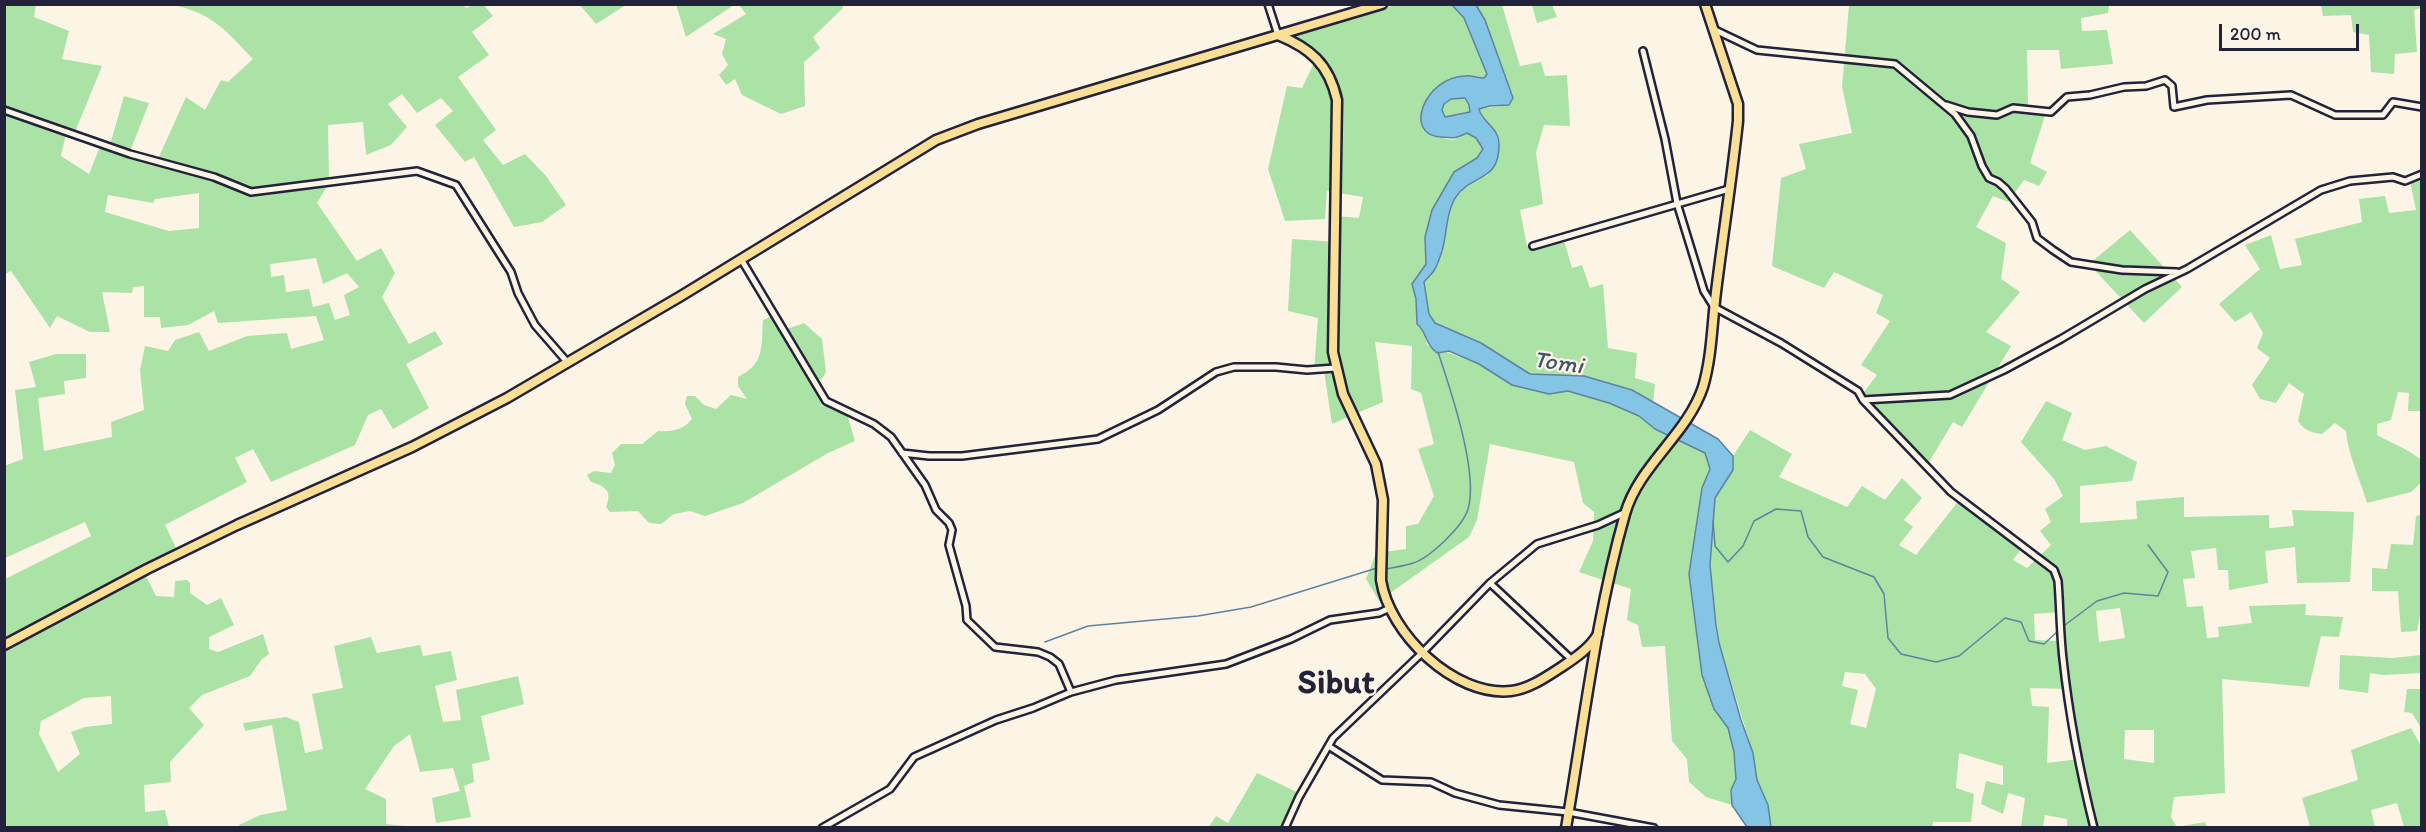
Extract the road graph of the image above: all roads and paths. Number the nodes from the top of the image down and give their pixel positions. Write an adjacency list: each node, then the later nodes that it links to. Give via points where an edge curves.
1 (1268, 4): 5 (street)
2 (1382, 4): 5 (main road)
3 (1705, 4): 4 (main road)
4 (1713, 29): 7 (street, via 1757,50 1895,64); 11 (main road, via 1738,104)
5 (1278, 35): 14 (main road, via 956,131 918,150); 18 (main road, via 1298,42 1324,67 1337,100)
6 (1643, 51): 12 (street)
7 (1931, 96): 8 (street, via 1968,112 1997,115 2013,108 2050,112 2067,97 2165,80 2172,86 2174,107 2207,100 2292,95 2335,115 2383,115 2393,102); 15 (street, via 1955,114 1971,136 1989,178 2006,189 2032,222 2037,238 2052,250 2071,262 2122,270)
8 (2421, 107)
9 (4, 110): 17 (street, via 251,192 417,171 456,185 511,272 536,325)
10 (2421, 174): 15 (street, via 2405,181 2392,177 2350,181 2321,190)
11 (1729, 189): 12 (street); 16 (main road)
12 (1677, 203): 13 (street); 16 (street, via 1704,291)
13 (1533, 246)
14 (741, 259): 17 (main road); 20 (street, via 826,401 874,424 891,437)
15 (2179, 272): 19 (street, via 2004,370 1950,395)
16 (1714, 307): 19 (street, via 1816,364 1858,391); 21 (main road, via 1712,343 1702,388 1686,420 1650,468)
17 (568, 363): 25 (main road, via 411,447 226,530)
18 (1335, 368): 20 (street, via 1234,367 1216,372 1158,410 1098,439 962,456); 23 (main road, via 1376,464 1383,500 1381,580)
19 (1863, 400): 35 (street, via 1951,492 2054,570 2070,711)
20 (902, 453): 28 (street, via 952,530 949,545 967,620 995,647 1050,657 1059,664)
21 (1626, 512): 22 (street, via 1538,544); 24 (main road)
22 (1490, 583): 26 (street); 27 (street)
23 (1390, 608): 26 (main road); 28 (street, via 1330,620 1226,664 1116,680)
24 (1598, 634): 27 (main road); 30 (main road)
25 (4, 645)
26 (1423, 652): 27 (main road, via 1459,682 1500,692 1529,686); 29 (street, via 1333,738)
27 (1572, 660)
28 (1071, 692): 31 (street, via 915,757 890,789)
29 (1330, 747): 30 (street, via 1382,780 1431,783 1499,805); 32 (street)
30 (1568, 812): 33 (main road); 34 (street)
31 (822, 828)
32 (1285, 828)
33 (1566, 828)
34 (1654, 828)
35 (2094, 828)

